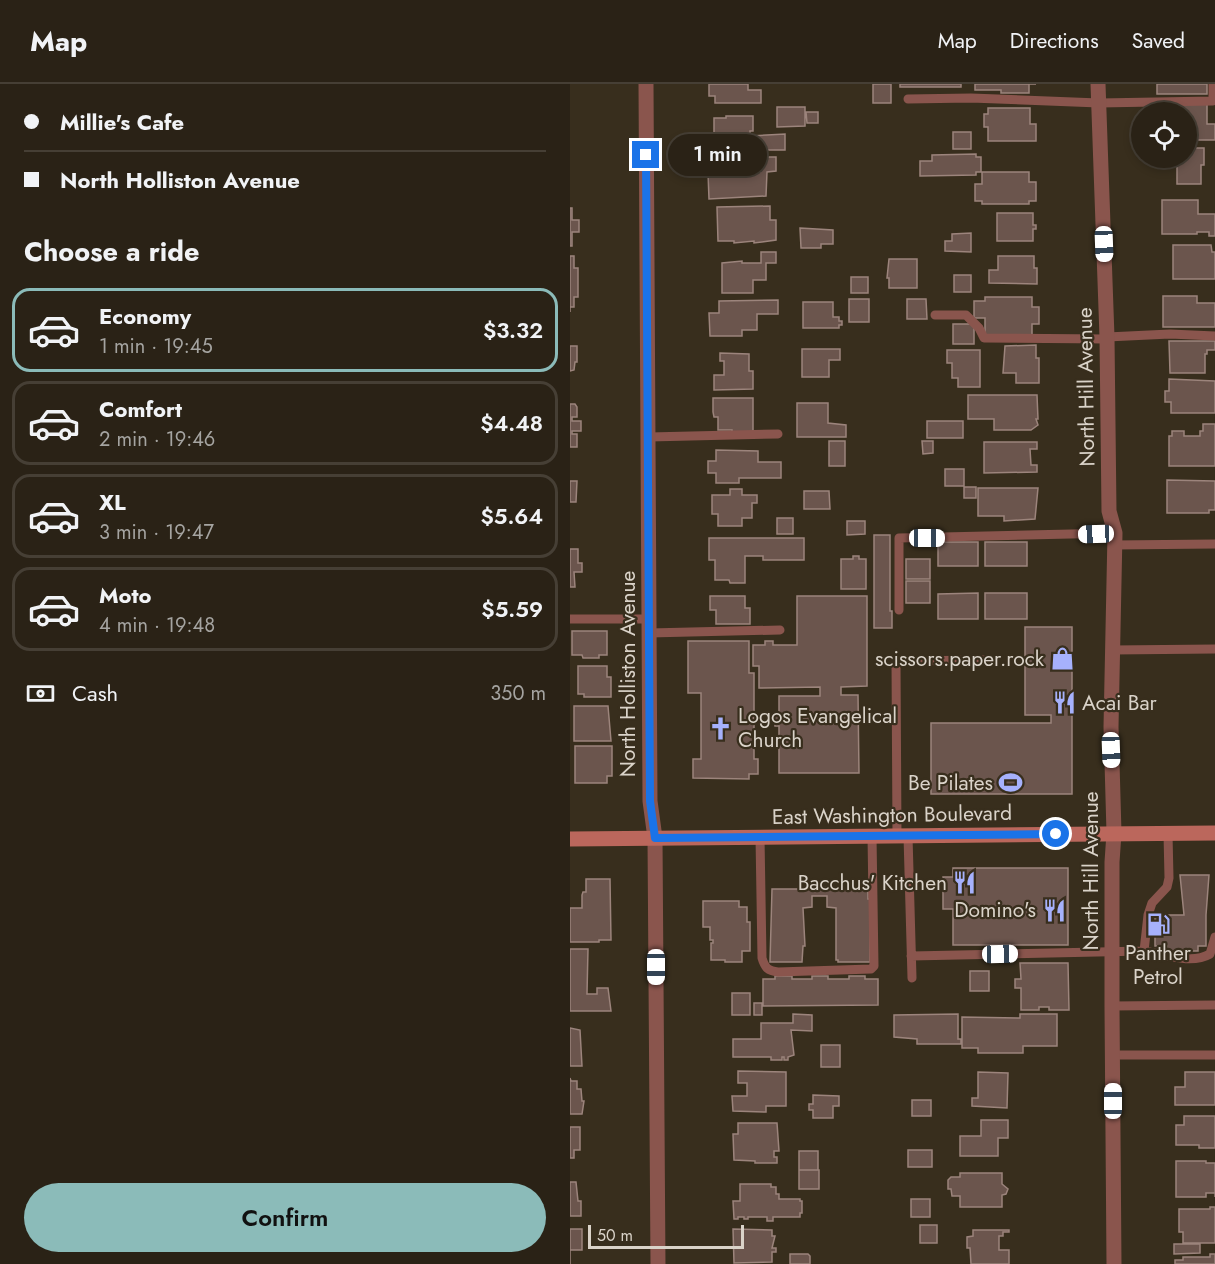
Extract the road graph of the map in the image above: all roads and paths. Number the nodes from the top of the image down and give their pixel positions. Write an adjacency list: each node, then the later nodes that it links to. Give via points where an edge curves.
1 (646, 84): 10 (street, North Holliston Avenue)
2 (1098, 84): 5 (street, North Hill Avenue)
3 (1213, 84): 5 (lane, via 1213,101)
4 (908, 99): 5 (lane)
5 (1099, 103): 8 (street, North Hill Avenue)
6 (935, 315): 8 (lane, via 966,315 984,338)
7 (1215, 336): 8 (lane)
8 (1107, 338): 11 (street, North Hill Avenue, via 1109,512)
9 (778, 434): 10 (lane)
10 (649, 437): 15 (street, North Holliston Avenue)
11 (1115, 539): 12 (lane); 13 (lane, via 899,538); 18 (street, North Hill Avenue)
12 (1215, 544)
13 (900, 610)
14 (570, 619): 15 (lane)
15 (649, 626): 16 (lane); 26 (street, North Holliston Avenue, via 650,801)
16 (780, 630)
17 (1215, 649): 18 (lane)
18 (1112, 650): 20 (street, North Hill Avenue)
19 (988, 660): 24 (lane, via 896,661)
20 (1114, 833): 22 (main road, East Washington Boulevard); 24 (main road, East Washington Boulevard); 30 (street, North Hill Avenue)
21 (1215, 833): 22 (main road, East Washington Boulevard)
22 (1168, 834): 29 (lane, via 1169,878 1167,887 1152,903)
23 (872, 836): 24 (main road, East Washington Boulevard); 25 (main road, East Washington Boulevard); 25 (lane, via 874,966 778,972 764,966 762,958)
24 (902, 836): 31 (lane)
25 (760, 837): 26 (main road, East Washington Boulevard)
26 (655, 838): 27 (main road, East Washington Boulevard); 37 (street, North Holliston Avenue)
27 (570, 839)
28 (1215, 937): 29 (lane, via 1206,957 1165,957)
29 (1144, 951): 30 (lane)
30 (1112, 952): 31 (lane); 34 (street, North Hill Avenue)
31 (911, 956): 32 (lane)
32 (912, 978)
33 (1215, 1005): 34 (lane)
34 (1112, 1006): 35 (street, North Hill Avenue)
35 (1113, 1055): 36 (lane); 38 (street, North Hill Avenue)
36 (1215, 1055)
37 (658, 1264)
38 (1114, 1264)

